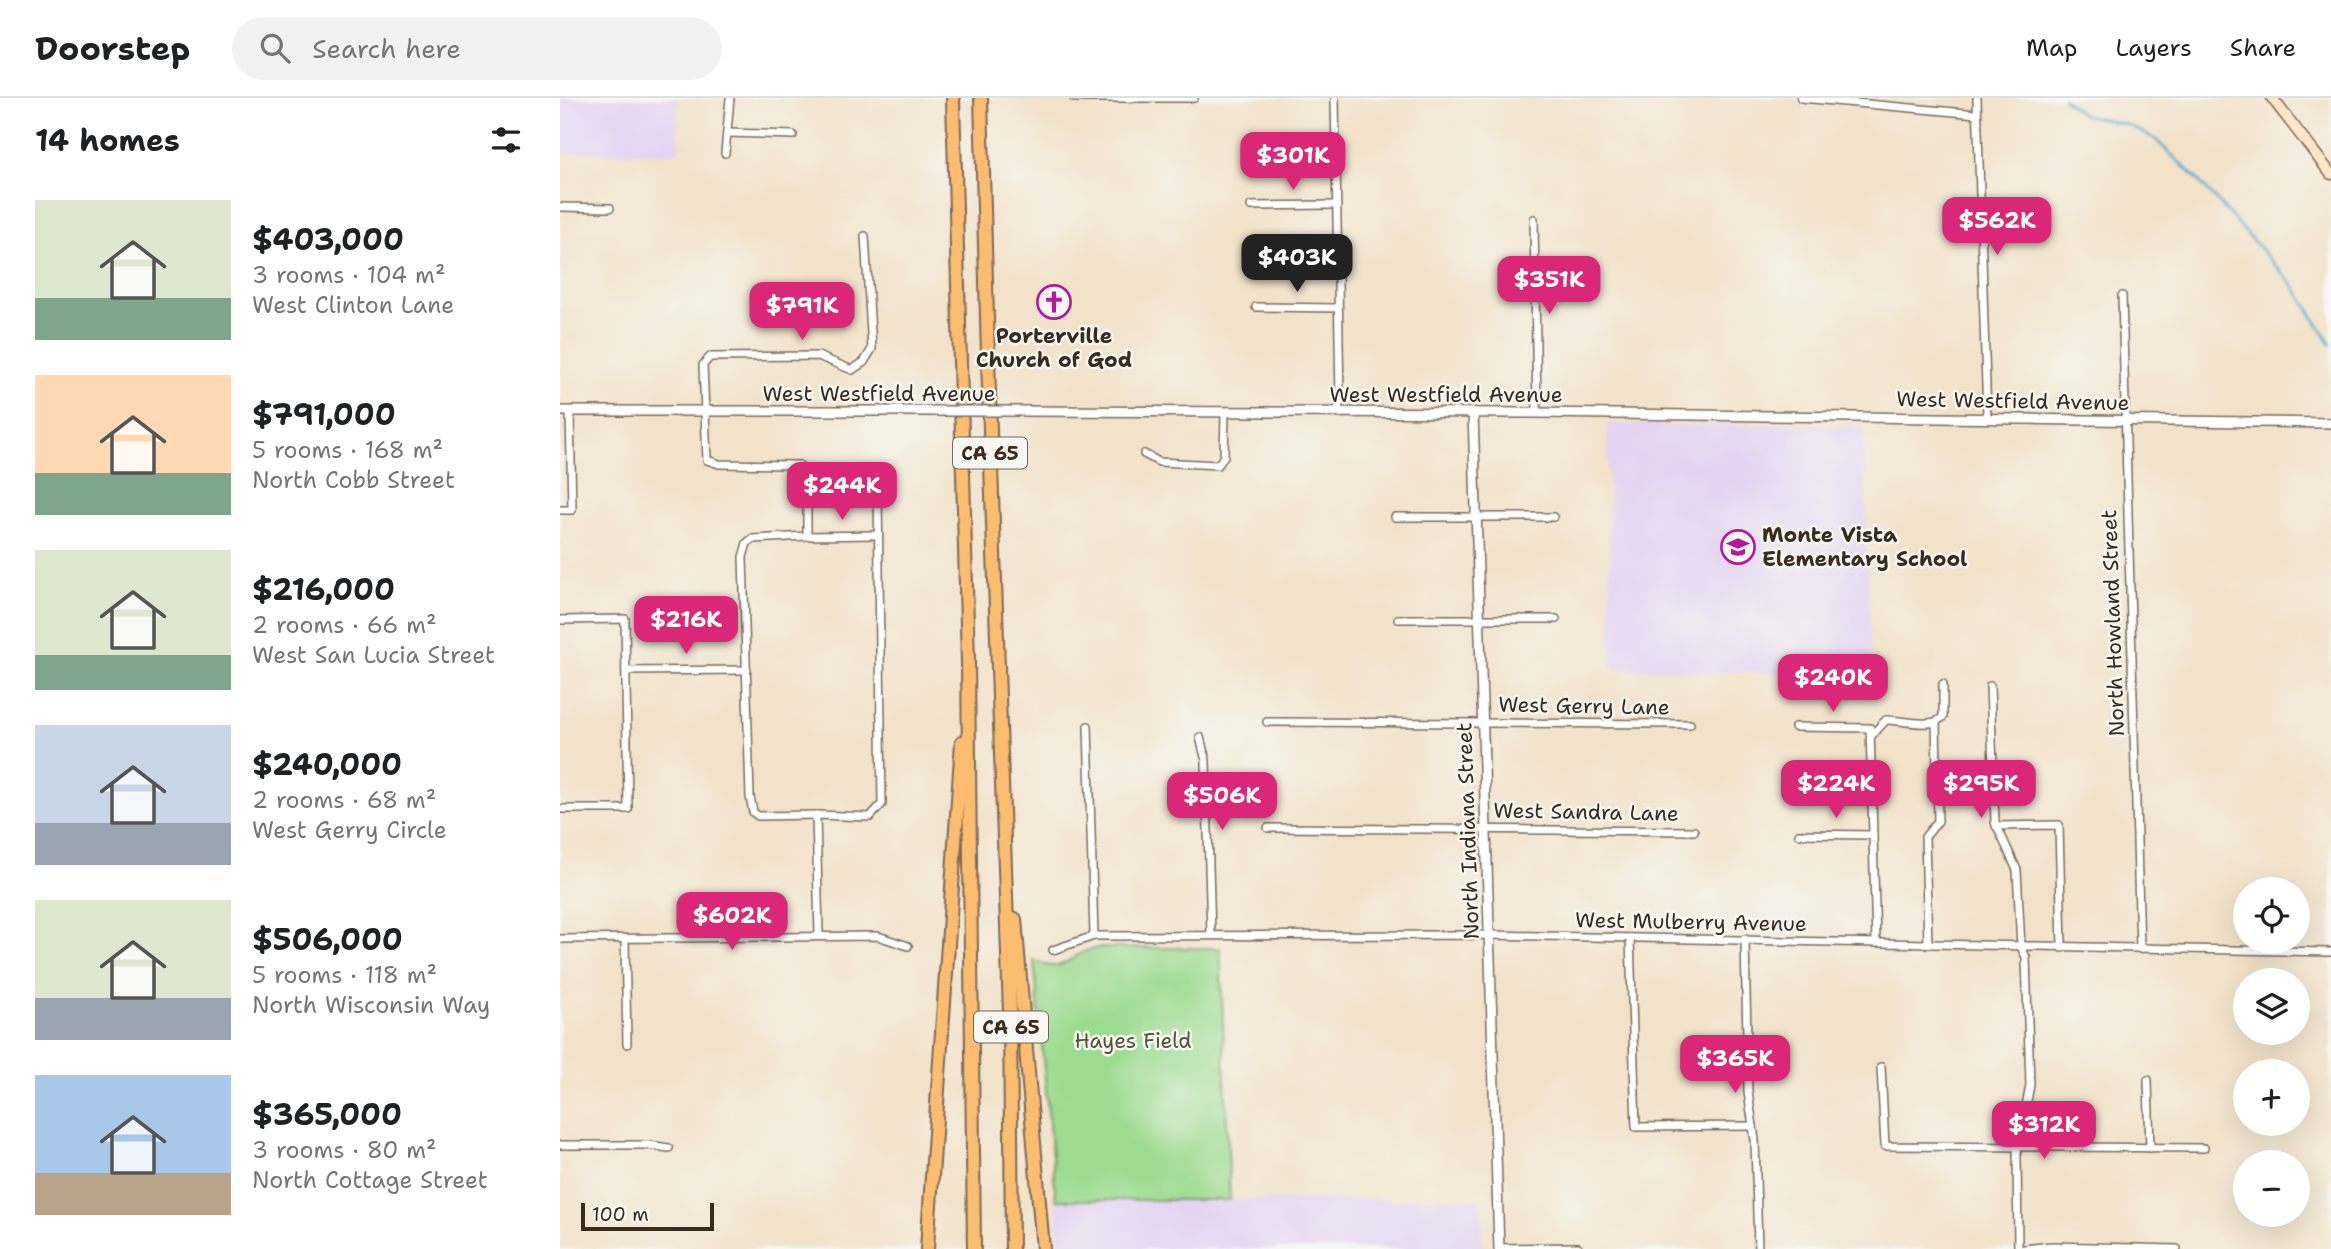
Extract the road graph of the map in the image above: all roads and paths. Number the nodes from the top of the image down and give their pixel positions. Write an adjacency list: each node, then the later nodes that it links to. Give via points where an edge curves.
1 (730, 98): 11 (street)
2 (953, 98): 45 (highway, CA 65)
3 (981, 98): 58 (highway, CA 65)
4 (1074, 98): 9 (street)
5 (1335, 98): 15 (street)
6 (1801, 98): 10 (street)
7 (1977, 98): 10 (street)
8 (2272, 98): 14 (main road)
9 (1194, 99)
10 (1977, 114): 30 (street)
11 (727, 133): 12 (street); 13 (street)
12 (793, 135)
13 (725, 153)
14 (2331, 174)
15 (1335, 205): 16 (street); 23 (street)
16 (1251, 206)
17 (560, 207): 18 (street)
18 (610, 208)
19 (1534, 219): 29 (street)
20 (865, 236): 25 (street, via 872,349 864,362 852,370 818,356 710,357 703,365)
21 (2122, 296): 31 (street, North Howland Street)
22 (1256, 307): 23 (street)
23 (1337, 307): 27 (street)
24 (565, 411): 25 (street, West Westfield Avenue); 35 (street, via 572,510)
25 (703, 412): 26 (street, West Westfield Avenue, bridge); 39 (street, via 709,463 799,465 805,469)
26 (1225, 412): 27 (street, West Westfield Avenue); 33 (street, via 1224,456 1219,465 1158,462)
27 (1337, 412): 28 (street, West Westfield Avenue)
28 (1473, 412): 29 (street, West Westfield Avenue); 37 (street, North Indiana Street)
29 (1536, 413): 30 (street, West Westfield Avenue)
30 (1987, 418): 31 (street, West Westfield Avenue)
31 (2125, 420): 32 (street, West Westfield Avenue); 80 (street, North Howland Street)
32 (2331, 423)
33 (1144, 454)
34 (878, 493): 40 (street)
35 (560, 510)
36 (1395, 516): 37 (street)
37 (1476, 516): 38 (street); 42 (street, North Indiana Street)
38 (1553, 517)
39 (807, 536): 40 (street); 46 (street, via 761,537 747,543 743,557)
40 (877, 536): 60 (street, via 882,804 870,817)
41 (1398, 618): 42 (street)
42 (1479, 618): 43 (street); 51 (street, North Indiana Street)
43 (1556, 619)
44 (560, 620): 47 (street, via 625,619)
45 (968, 662): 94 (highway); 95 (highway, CA 65)
46 (747, 670): 47 (street); 60 (street, via 753,812 763,817)
47 (626, 671): 59 (street, via 628,809)
48 (1943, 684): 52 (street, via 1943,717)
49 (1990, 686): 61 (street)
50 (1267, 722): 51 (street, West Gerry Lane)
51 (1483, 722): 53 (street, West Gerry Lane); 63 (street, North Indiana Street)
52 (1936, 722): 56 (street, via 1920,726 1886,720); 76 (street, via 1938,821 1925,837)
53 (1690, 724)
54 (1088, 726): 70 (street)
55 (1795, 727): 56 (street)
56 (1871, 732): 66 (street)
57 (1200, 737): 68 (street, via 1206,761)
58 (1003, 804): 96 (highway, CA 65, via 1011,1025); 97 (highway)
59 (560, 809)
60 (816, 815): 69 (street)
61 (1996, 826): 78 (street, via 2017,870); 79 (street, via 2059,825)
62 (1268, 828): 63 (street, West Sandra Lane)
63 (1486, 828): 64 (street, West Sandra Lane); 67 (street, North Indiana Street)
64 (1693, 831)
65 (1799, 834): 66 (street)
66 (1873, 835): 75 (street)
67 (1488, 934): 68 (street, West Mulberry Avenue); 71 (street, West Mulberry Avenue); 93 (street, North Indiana Street)
68 (1210, 935): 70 (street, West Mulberry Avenue)
69 (819, 936): 73 (street); 77 (street, via 878,936)
70 (1094, 936): 81 (street, West Mulberry Avenue)
71 (1630, 938): 74 (street, West Mulberry Avenue); 86 (street, via 1636,1127)
72 (560, 939): 73 (street)
73 (625, 939): 83 (street)
74 (1745, 939): 75 (street, West Mulberry Avenue); 86 (street, via 1748,1092)
75 (1876, 943): 76 (street, West Mulberry Avenue)
76 (1928, 944): 78 (street, West Mulberry Avenue)
77 (908, 946)
78 (2021, 947): 79 (street, West Mulberry Avenue); 88 (street, via 2026,957 2030,1085)
79 (2062, 948): 80 (street, West Mulberry Avenue)
80 (2140, 949): 82 (street, West Mulberry Avenue)
81 (1053, 950)
82 (2331, 952)
83 (627, 1044)
84 (1881, 1067): 88 (street, via 1885,1146)
85 (2148, 1080): 90 (street)
86 (1753, 1126): 98 (street)
87 (560, 1145): 89 (street)
88 (2018, 1147): 90 (street); 99 (street)
89 (669, 1148)
90 (2150, 1148): 91 (street)
91 (2204, 1148)
92 (1578, 1247): 93 (street)
93 (1499, 1248)
94 (928, 1249)
95 (974, 1249)
96 (1012, 1249)
97 (1043, 1249)
98 (1758, 1249)
99 (2018, 1249)
100 (2024, 1249): 101 (street)
101 (2177, 1249)

